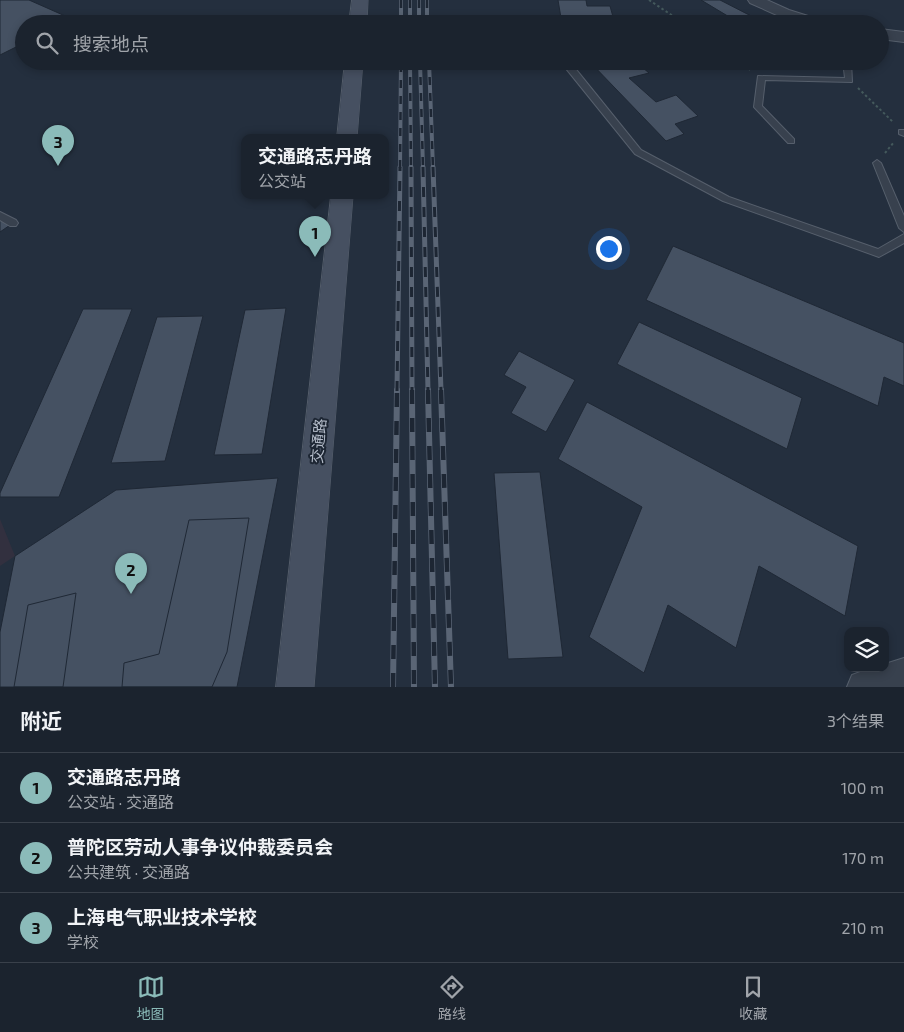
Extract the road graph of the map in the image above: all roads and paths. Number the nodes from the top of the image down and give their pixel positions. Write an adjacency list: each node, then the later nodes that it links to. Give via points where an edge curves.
1 (360, 0): 4 (main road)
2 (649, 0): 5 (path)
3 (755, 0): 6 (street)
4 (359, 15)
5 (671, 15)
6 (790, 15)
7 (889, 35): 8 (street)
8 (904, 37)
9 (353, 70): 14 (main road)
10 (572, 70): 21 (lane, via 638,152 726,199 879,253)
11 (848, 70): 12 (lane)
12 (849, 80): 13 (path); 15 (lane, via 761,78 758,107)
13 (903, 132): 16 (path)
14 (347, 134)
15 (791, 141)
16 (877, 163): 20 (lane)
17 (342, 199): 23 (main road, 交通路)
18 (0, 216): 19 (lane)
19 (13, 223)
20 (904, 228)
21 (904, 238)
22 (904, 675): 24 (street)
23 (295, 687)
24 (864, 687)

